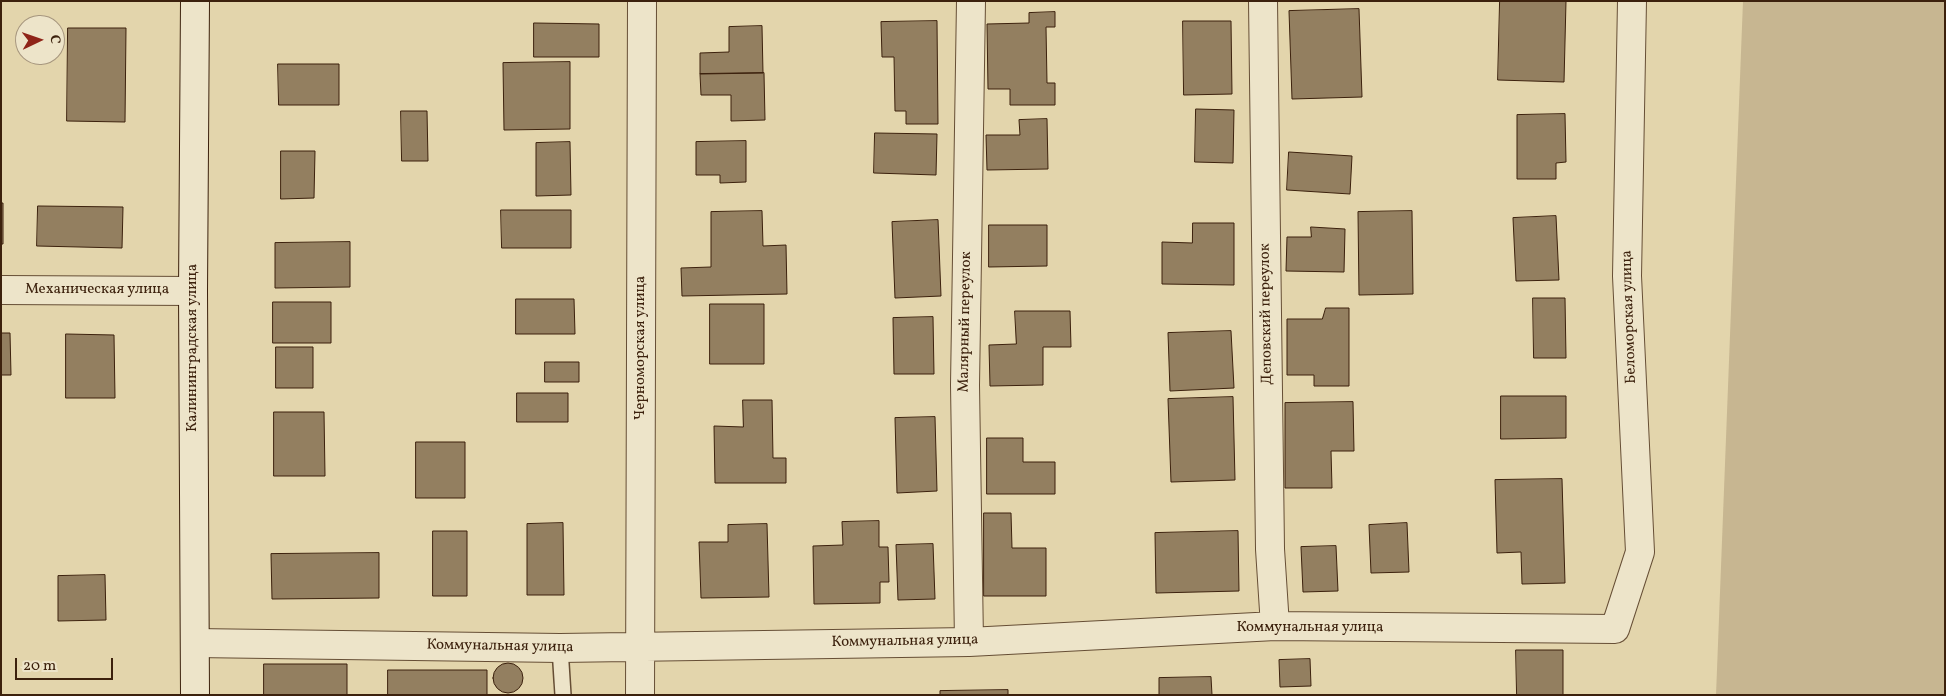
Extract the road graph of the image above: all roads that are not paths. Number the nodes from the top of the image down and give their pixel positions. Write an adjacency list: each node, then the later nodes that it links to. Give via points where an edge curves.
1 (195, 1): 7 (street, Калининградская улица)
2 (642, 1): 12 (street, Черноморская улица)
3 (971, 1): 10 (street, Малярный переулок, via 965,385)
4 (1263, 1): 8 (street, Деповский переулок, via 1270,549)
5 (1632, 1): 9 (street, Беломорская улица, via 1627,276 1640,552)
6 (1, 290): 7 (street, Механическая улица)
7 (193, 291): 11 (street, Калининградская улица)
8 (1275, 626): 9 (street, Коммунальная улица); 10 (street, Коммунальная улица)
9 (1615, 629)
10 (968, 642): 12 (street, Коммунальная улица)
11 (195, 643): 13 (street, Коммунальная улица); 14 (street, Калининградская улица)
12 (641, 646): 13 (street, Коммунальная улица); 16 (street, Черноморская улица)
13 (560, 648): 15 (lane)
14 (195, 695)
15 (562, 695)
16 (640, 695)

